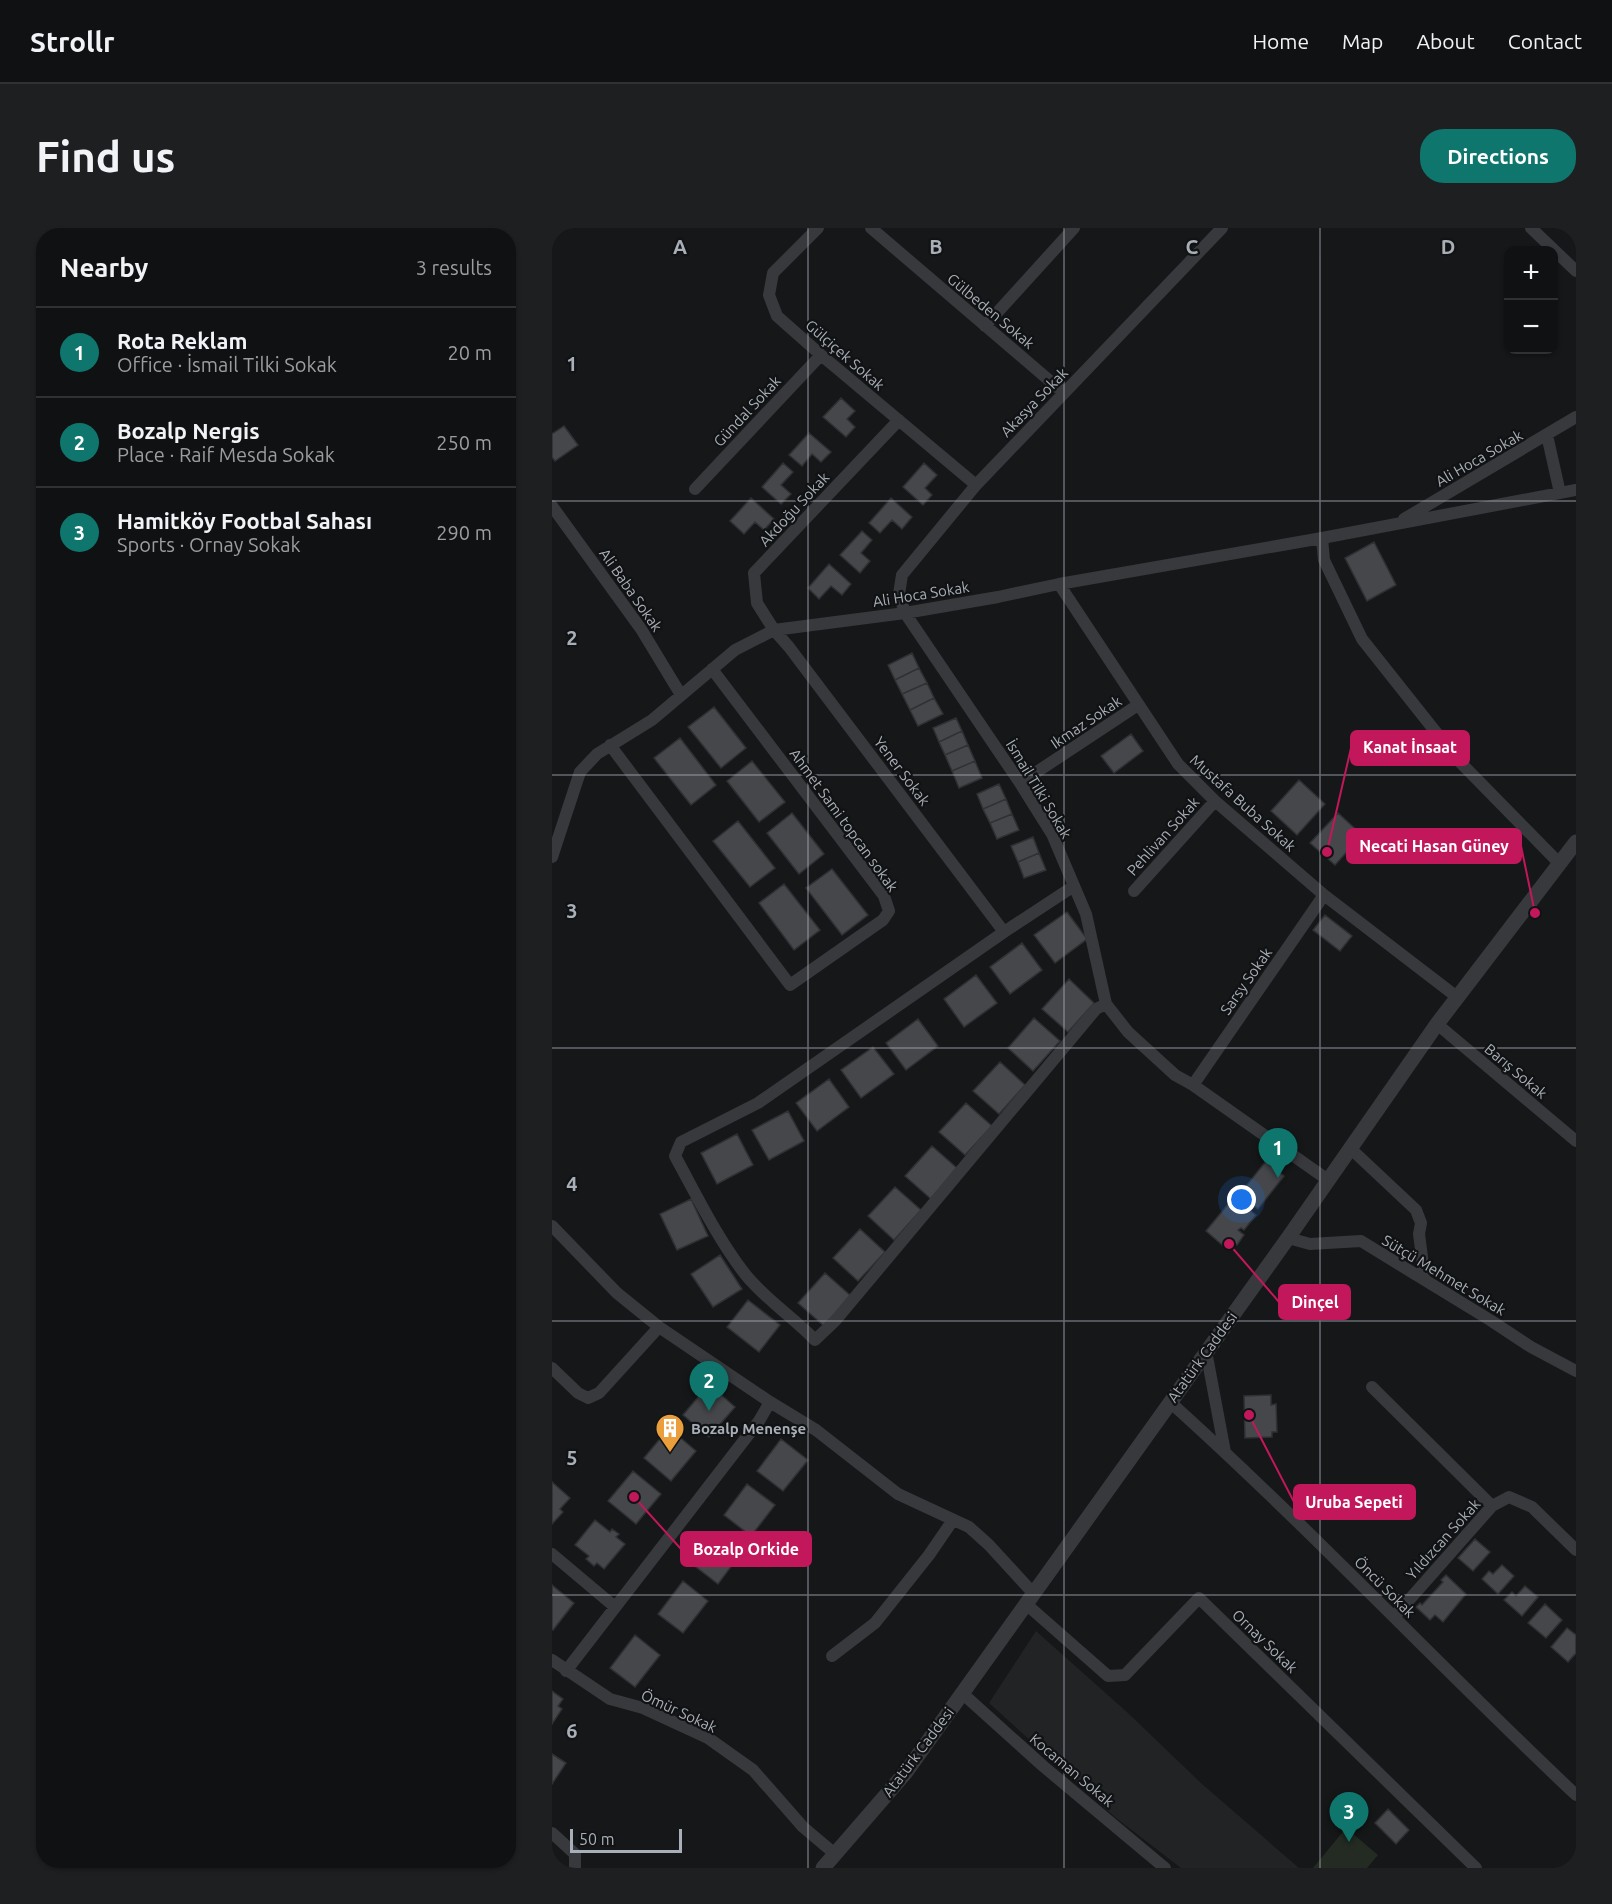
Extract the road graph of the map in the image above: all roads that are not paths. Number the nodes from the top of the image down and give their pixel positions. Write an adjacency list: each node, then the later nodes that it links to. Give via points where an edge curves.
1 (818, 228): 8 (street, Gülçiçek Sokak, via 773,273 769,295 777,316)
2 (871, 228): 7 (street, Gülbeden Sokak)
3 (1074, 228): 7 (street)
4 (1222, 228): 9 (street, Akasya Sokak)
5 (1531, 228): 6 (street)
6 (1576, 272)
7 (985, 326): 9 (street, Gülbeden Sokak)
8 (821, 355): 11 (street, Gülçiçek Sokak); 14 (street, Gündal Sokak)
9 (1064, 393): 13 (street, Akasya Sokak)
10 (1576, 417): 12 (street, Ali Hoca Sokak)
11 (899, 420): 13 (street, Gülçiçek Sokak); 22 (street, Akdoğu Sokak, via 754,573 757,603)
12 (1548, 435): 16 (street); 18 (street, Ali Hoca Sokak)
13 (976, 484): 21 (street, Akasya Sokak, via 902,575 899,594)
14 (695, 489)
15 (1576, 490): 16 (street, Ali Hoca Sokak)
16 (1560, 493): 18 (street, Ali Hoca Sokak)
17 (552, 506): 24 (street, Ali Baba Sokak, via 640,629)
18 (1397, 524): 19 (street, Ali Hoca Sokak)
19 (1322, 538): 20 (street, Ali Hoca Sokak); 31 (street, via 1324,560 1362,639 1458,760)
20 (1059, 584): 21 (street, Ali Hoca Sokak); 25 (street, Mustafa Buba Sokak)
21 (905, 613): 22 (street, Ali Hoca Sokak); 27 (street, İsmail Tilki Sokak)
22 (774, 630): 23 (street, Ali Hoca Sokak, via 735,650); 35 (street, Yener Sokak)
23 (712, 669): 24 (street, Ali Hoca Sokak); 26 (street, Ahmet Sami topcan sokak, via 884,896 889,911 883,920 790,985)
24 (681, 695): 26 (street, Ali Hoca Sokak, via 651,720)
25 (1138, 705): 27 (street, Ikmaz Sokak); 28 (street, Mustafa Buba Sokak, via 1178,764)
26 (610, 745): 30 (street, Ali Hoca Sokak, via 580,772)
27 (1020, 783): 32 (street, İsmail Tilki Sokak, via 1052,834)
28 (1215, 801): 33 (street, Pehlivan Sokak); 34 (street, Mustafa Buba Sokak)
29 (1576, 842): 31 (street, Atatürk Caddesi)
30 (552, 857)
31 (1560, 864): 36 (street, Atatürk Caddesi)
32 (1074, 886): 35 (street); 37 (street, İsmail Tilki Sokak, via 1086,914)
33 (1134, 891)
34 (1324, 895): 36 (street, Mustafa Buba Sokak); 39 (street, Sarsy Sokak)
35 (1004, 932): 37 (street, via 758,1103 681,1142 675,1156 745,1274 815,1340 1096,1009)
36 (1457, 997): 38 (street, Atatürk Caddesi)
37 (1107, 1004): 39 (street, İsmail Tilki Sokak, via 1128,1032 1175,1075)
38 (1437, 1024): 40 (street, Barış Sokak); 41 (street, Atatürk Caddesi)
39 (1193, 1084): 42 (street, İsmail Tilki Sokak)
40 (1576, 1141)
41 (1350, 1148): 42 (street, Atatürk Caddesi); 45 (street, via 1416,1210 1421,1223)
42 (1328, 1180): 44 (street, Atatürk Caddesi)
43 (552, 1226): 46 (street, via 617,1293)
44 (1288, 1238): 45 (street, Sütçü Mehmet Sokak, via 1310,1244 1360,1241); 47 (street, Atatürk Caddesi)
45 (1425, 1280): 49 (street, Sütçü Mehmet Sokak)
46 (659, 1327): 48 (street, via 599,1393 588,1398); 51 (street)
47 (1206, 1351): 52 (street, Atatürk Caddesi); 53 (street)
48 (552, 1368)
49 (1576, 1371)
50 (1371, 1387): 54 (street)
51 (770, 1402): 55 (street, via 816,1430 898,1494); 59 (street)
52 (1170, 1402): 53 (street, Öncü Sokak); 58 (street, Atatürk Caddesi)
53 (1225, 1452): 60 (street, Öncü Sokak)
54 (1492, 1506): 56 (street, Yıldızcan Sokak, via 1509,1497 1532,1507); 60 (street, Yıldızcan Sokak)
55 (953, 1520): 58 (street, via 969,1527 989,1545); 61 (street, via 875,1623)
56 (1576, 1550)
57 (552, 1554): 59 (street)
58 (1029, 1598): 64 (street, Atatürk Caddesi); 71 (street, Ornay Sokak, via 1108,1676 1125,1675 1199,1598)
59 (615, 1607): 63 (street)
60 (1394, 1617): 65 (street, Öncü Sokak)
61 (832, 1656)
62 (552, 1660): 63 (street, Ömür Sokak)
63 (566, 1671): 67 (street, Ömür Sokak, via 610,1700 644,1708 708,1738 753,1770 802,1827)
64 (962, 1693): 67 (street, Atatürk Caddesi, via 906,1772); 70 (street, Kocaman Sokak)
65 (1576, 1796)
66 (552, 1833): 68 (street, via 575,1854)
67 (835, 1854): 69 (street, Atatürk Caddesi)
68 (575, 1868)
69 (823, 1868)
70 (1165, 1868)
71 (1476, 1868)

